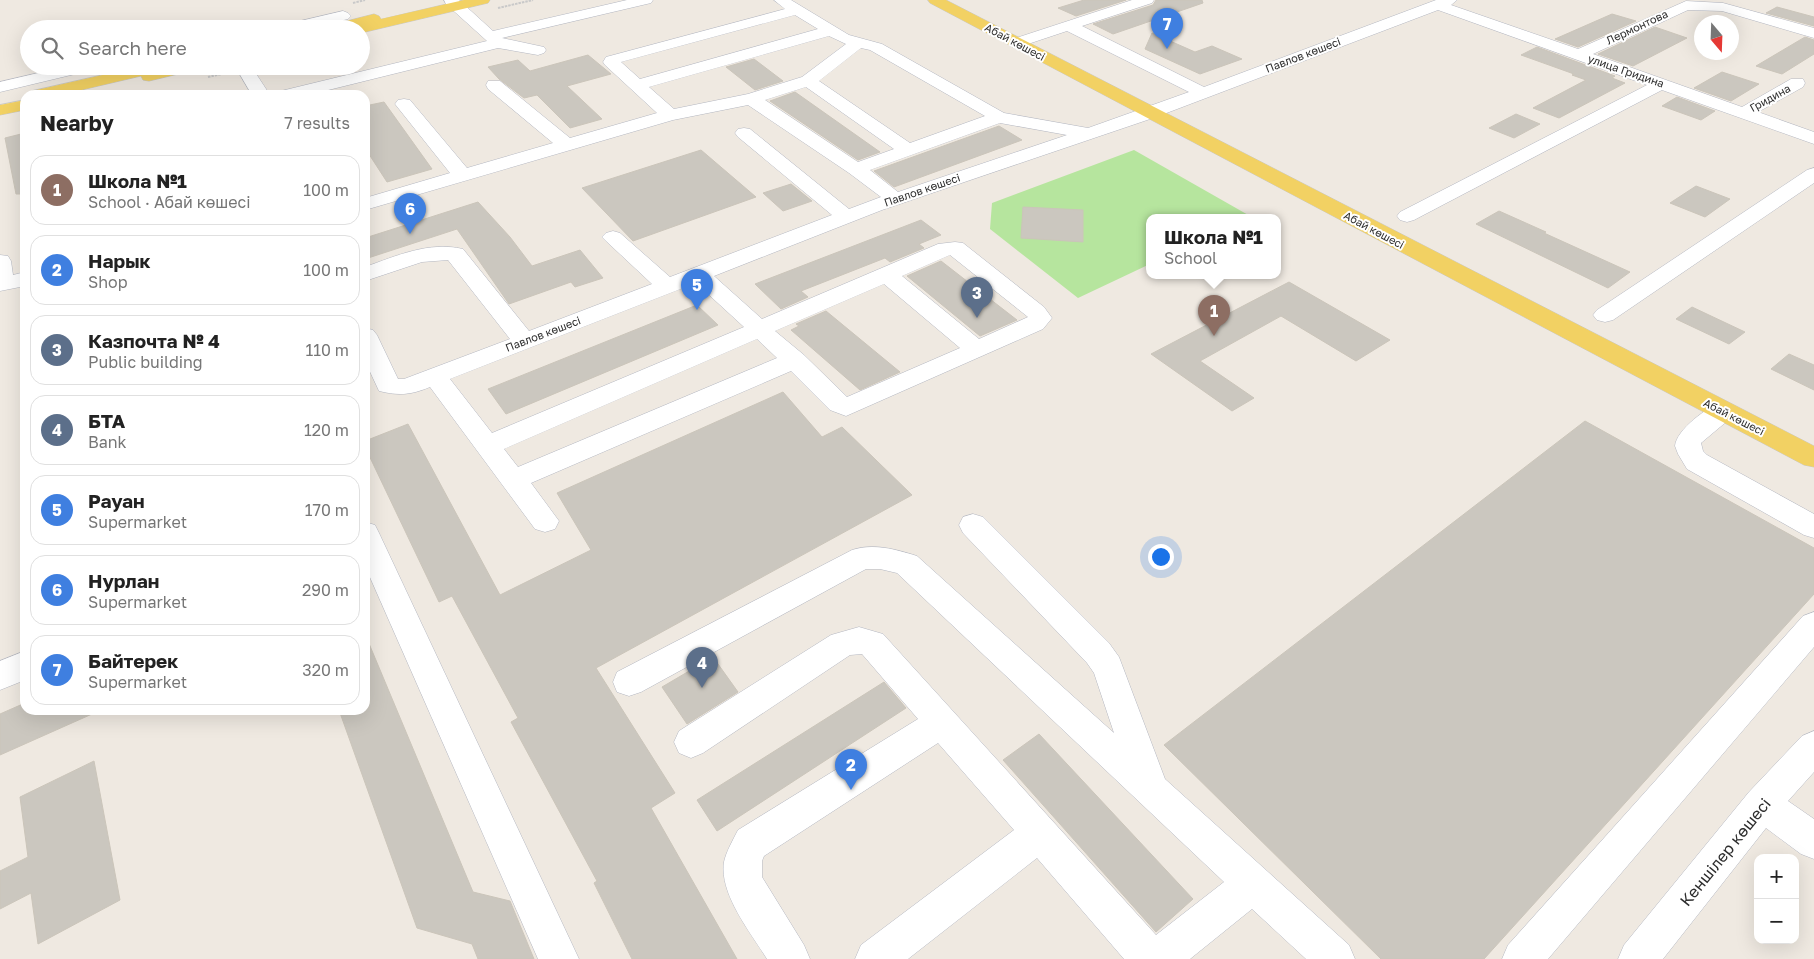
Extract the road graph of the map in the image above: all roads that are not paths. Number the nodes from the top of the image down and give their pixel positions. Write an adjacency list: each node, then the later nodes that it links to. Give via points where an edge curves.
1 (329, 0): 10 (street)
2 (483, 0): 7 (main road)
3 (646, 0): 15 (street)
4 (781, 0): 9 (street)
5 (935, 0): 17 (main road, Абай көшесі)
6 (1147, 0): 12 (street)
7 (454, 2): 11 (main road); 15 (street)
8 (1444, 2): 19 (street, улица Гридина); 38 (street, Павлов көшесі)
9 (797, 10): 13 (street); 32 (street, via 612,60)
10 (347, 20)
11 (370, 21)
12 (1067, 25): 17 (street); 38 (street)
13 (830, 31): 16 (street); 32 (street)
14 (1814, 33): 19 (street, Лермонтова, via 1723,7 1686,5)
15 (494, 40): 18 (street); 21 (street)
16 (858, 42): 28 (street); 48 (street, via 876,47)
17 (1016, 42): 45 (main road, Абай көшесі)
18 (538, 50)
19 (1578, 55): 30 (street, улица Гридина)
20 (20, 71): 22 (street)
21 (370, 73)
22 (0, 75)
23 (50, 75): 33 (street)
24 (117, 75): 34 (main road)
25 (154, 75): 35 (main road)
26 (249, 75): 36 (street)
27 (362, 75): 37 (street)
28 (808, 81): 40 (street); 53 (street)
29 (1797, 83): 46 (street, Гридина)
30 (1661, 84): 46 (street, улица Гридина); 59 (street)
31 (494, 85): 52 (street)
32 (636, 85): 47 (street)
33 (0, 86)
34 (58, 90)
35 (89, 90)
36 (258, 90)
37 (306, 90)
38 (1203, 93): 45 (street, Павлов көшесі)
39 (20, 99): 41 (main road)
40 (751, 99): 47 (street); 54 (street)
41 (0, 104)
42 (404, 104): 56 (street)
43 (20, 106): 44 (main road)
44 (0, 110)
45 (1150, 113): 50 (street, Павлов көшесі); 75 (main road, Абай көшесі)
46 (1743, 113): 51 (street, улица Гридина)
47 (670, 115): 52 (street)
48 (999, 116): 50 (street); 53 (street)
49 (744, 133): 60 (street)
50 (1088, 134): 57 (street, Павлов көшесі)
51 (1814, 138)
52 (568, 146): 56 (street)
53 (908, 150): 54 (street)
54 (856, 169): 57 (street)
55 (1814, 174): 68 (street)
56 (463, 176): 58 (street)
57 (896, 199): 60 (street, Павлов көшесі)
58 (370, 203)
59 (1408, 216)
60 (847, 217): 64 (street, Павлов көшесі)
61 (612, 237): 67 (street)
62 (0, 261): 66 (street)
63 (370, 272): 70 (street, via 426,253 455,254)
64 (699, 274): 67 (street, Павлов көшесі); 69 (street)
65 (886, 274): 69 (street); 72 (street); 72 (street, via 955,248 1040,318 1035,324)
66 (10, 282)
67 (667, 286): 70 (street, Павлов көшесі)
68 (1605, 315)
69 (760, 329): 73 (street); 76 (street)
70 (524, 341): 74 (street, Павлов көшесі)
71 (370, 345): 74 (street, Павлов көшесі, via 388,385 407,386)
72 (977, 350): 73 (street, via 846,407)
73 (795, 360): 78 (street)
74 (434, 376): 76 (street)
75 (1723, 411): 77 (main road, Абай көшесі); 81 (street, via 1689,440 1691,456)
76 (488, 445): 78 (street)
77 (1814, 458)
78 (513, 480): 79 (street)
79 (545, 521)
80 (973, 524): 90 (street, via 1108,667)
81 (1814, 527)
82 (370, 544): 95 (street)
83 (1814, 625): 101 (street)
84 (20, 667): 85 (street)
85 (0, 676)
86 (629, 682): 90 (street, via 862,558 880,558 906,564)
87 (942, 722): 88 (street, via 872,643 859,640 842,644); 92 (street); 96 (street, via 751,843 743,861 743,882)
88 (691, 742)
89 (1814, 747): 91 (street, Кеншілер көшесі)
90 (1151, 790): 94 (street)
91 (1762, 804): 93 (street); 102 (street, Кеншілер көшесі)
92 (1040, 833): 97 (street); 98 (street)
93 (1814, 842)
94 (1253, 884): 99 (street); 100 (street)
95 (559, 959)
96 (790, 959)
97 (875, 959)
98 (1151, 959)
99 (1158, 959)
100 (1335, 959)
101 (1522, 959)
102 (1638, 959)

